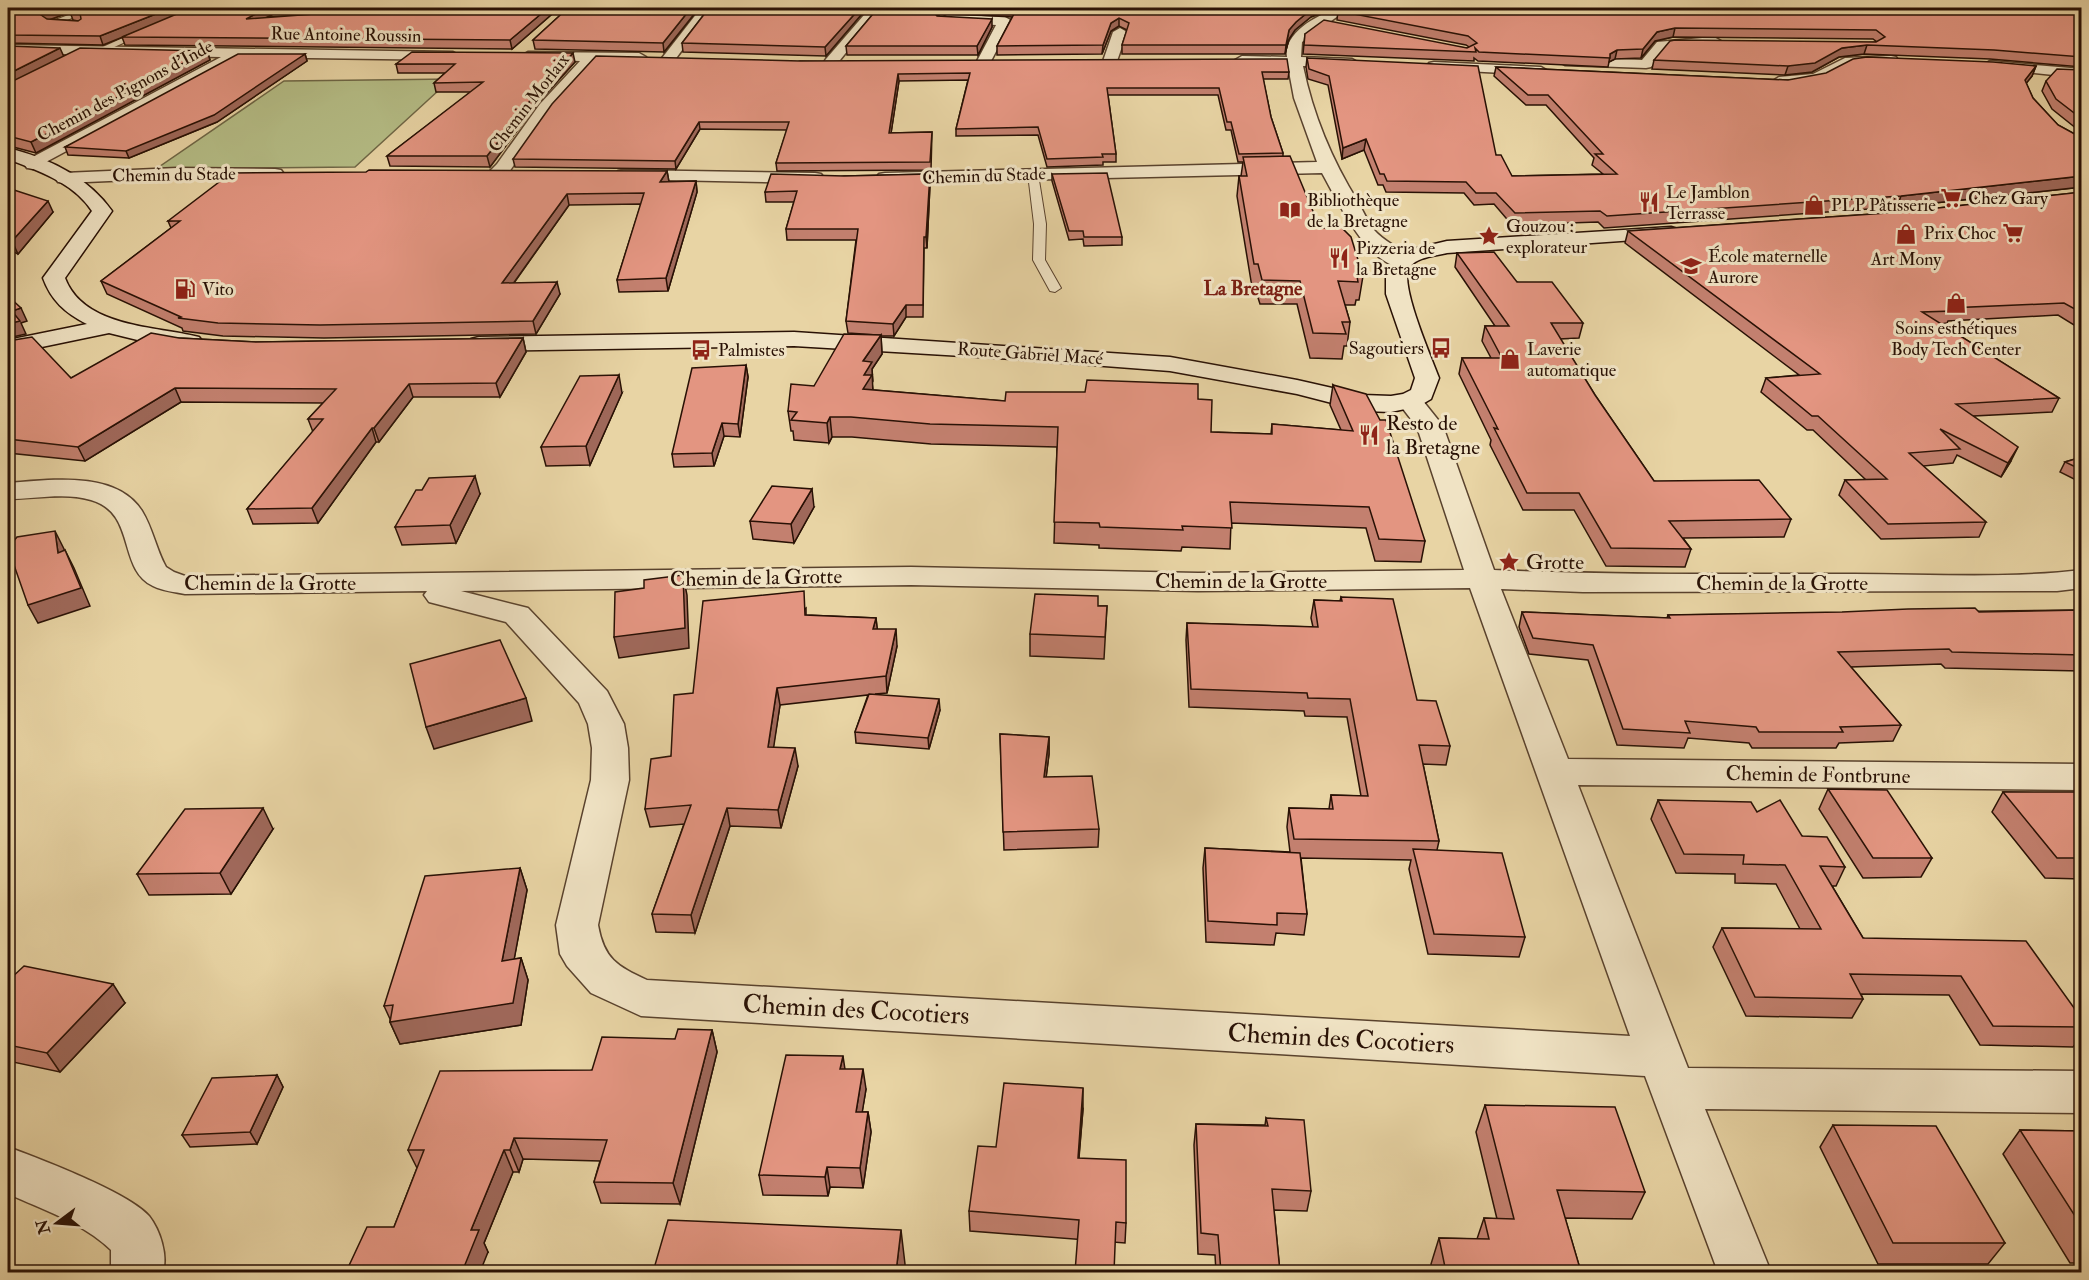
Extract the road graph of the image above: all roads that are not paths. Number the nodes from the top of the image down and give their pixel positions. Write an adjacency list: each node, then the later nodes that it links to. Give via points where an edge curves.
1 (93, 8): 9 (lane, via 51,23)
2 (382, 8): 3 (street, via 419,12)
3 (488, 8)
4 (707, 8): 21 (street)
5 (876, 8): 29 (street, via 826,62)
6 (1358, 8): 8 (street, via 1334,13)
7 (942, 19): 27 (street, via 1005,21)
8 (1319, 22): 10 (street); 25 (street, via 1296,40)
9 (79, 25)
10 (1340, 26)
11 (154, 28): 16 (lane)
12 (1120, 32): 28 (street)
13 (534, 40): 20 (street, via 516,56)
14 (1730, 42): 18 (street, via 1662,45 1646,64 1636,66)
15 (8, 49): 16 (street, Rue Antoine Roussin)
16 (93, 50): 17 (street, Rue Antoine Roussin); 23 (lane)
17 (237, 54): 19 (street, Rue Antoine Roussin); 37 (street, Chemin des Pignons d'Inde)
18 (1493, 54)
19 (465, 56)
20 (591, 56): 21 (street); 41 (street, Chemin Morlaix, via 546,107 502,168 487,174)
21 (669, 58): 22 (street)
22 (692, 58)
23 (70, 59)
24 (1226, 60): 25 (street)
25 (1295, 60): 30 (street); 38 (street, via 1302,98)
26 (1905, 60): 35 (street, via 1845,62 1818,77)
27 (984, 61)
28 (1110, 61)
29 (855, 62)
30 (1365, 63)
31 (1979, 64): 33 (street, via 2040,77)
32 (1424, 66): 34 (street)
33 (2082, 75)
34 (1656, 77)
35 (1765, 81)
36 (8, 153): 37 (street)
37 (33, 164): 43 (street)
38 (1328, 167): 40 (street, Chemin du Stade); 47 (street, via 1366,233)
39 (291, 174): 43 (street, Chemin du Stade, via 177,173)
40 (1033, 174): 45 (street, Chemin du Stade); 48 (lane, via 1040,224 1039,260)
41 (519, 175)
42 (601, 175): 44 (street)
43 (64, 178): 49 (street, via 87,192 102,211 54,278 60,294)
44 (834, 178)
45 (869, 178)
46 (1693, 231): 47 (street, via 1447,247 1416,254)
47 (1403, 262): 53 (street, via 1398,270 1397,294 1427,378 1422,394)
48 (1055, 288)
49 (108, 326): 50 (street); 52 (street)
50 (208, 343)
51 (452, 345): 53 (street, Route Gabriel Macé, via 794,339 1001,351 1170,364 1363,403)
52 (8, 347)
53 (1410, 401): 55 (street, via 1430,426)
54 (8, 490): 57 (street, Chemin de la Grotte, via 71,489 98,493 120,503 133,517 151,567 160,578 185,585)
55 (1482, 579): 56 (street, Chemin de la Grotte, via 1583,583); 57 (street, Chemin de la Grotte, via 1198,582 901,576); 58 (street)
56 (2082, 579)
57 (381, 583): 60 (street, Chemin des Cocotiers, via 460,598 517,615 595,699 606,724 610,780 577,924 582,954 606,981 641,998)
58 (1554, 772): 59 (street, Chemin de Fontbrune); 60 (street)
59 (2082, 777)
60 (1666, 1073): 61 (street); 64 (street)
61 (2082, 1092)
62 (8, 1170): 63 (street, via 112,1218 131,1233 141,1262)
63 (137, 1272)
64 (1744, 1272)

